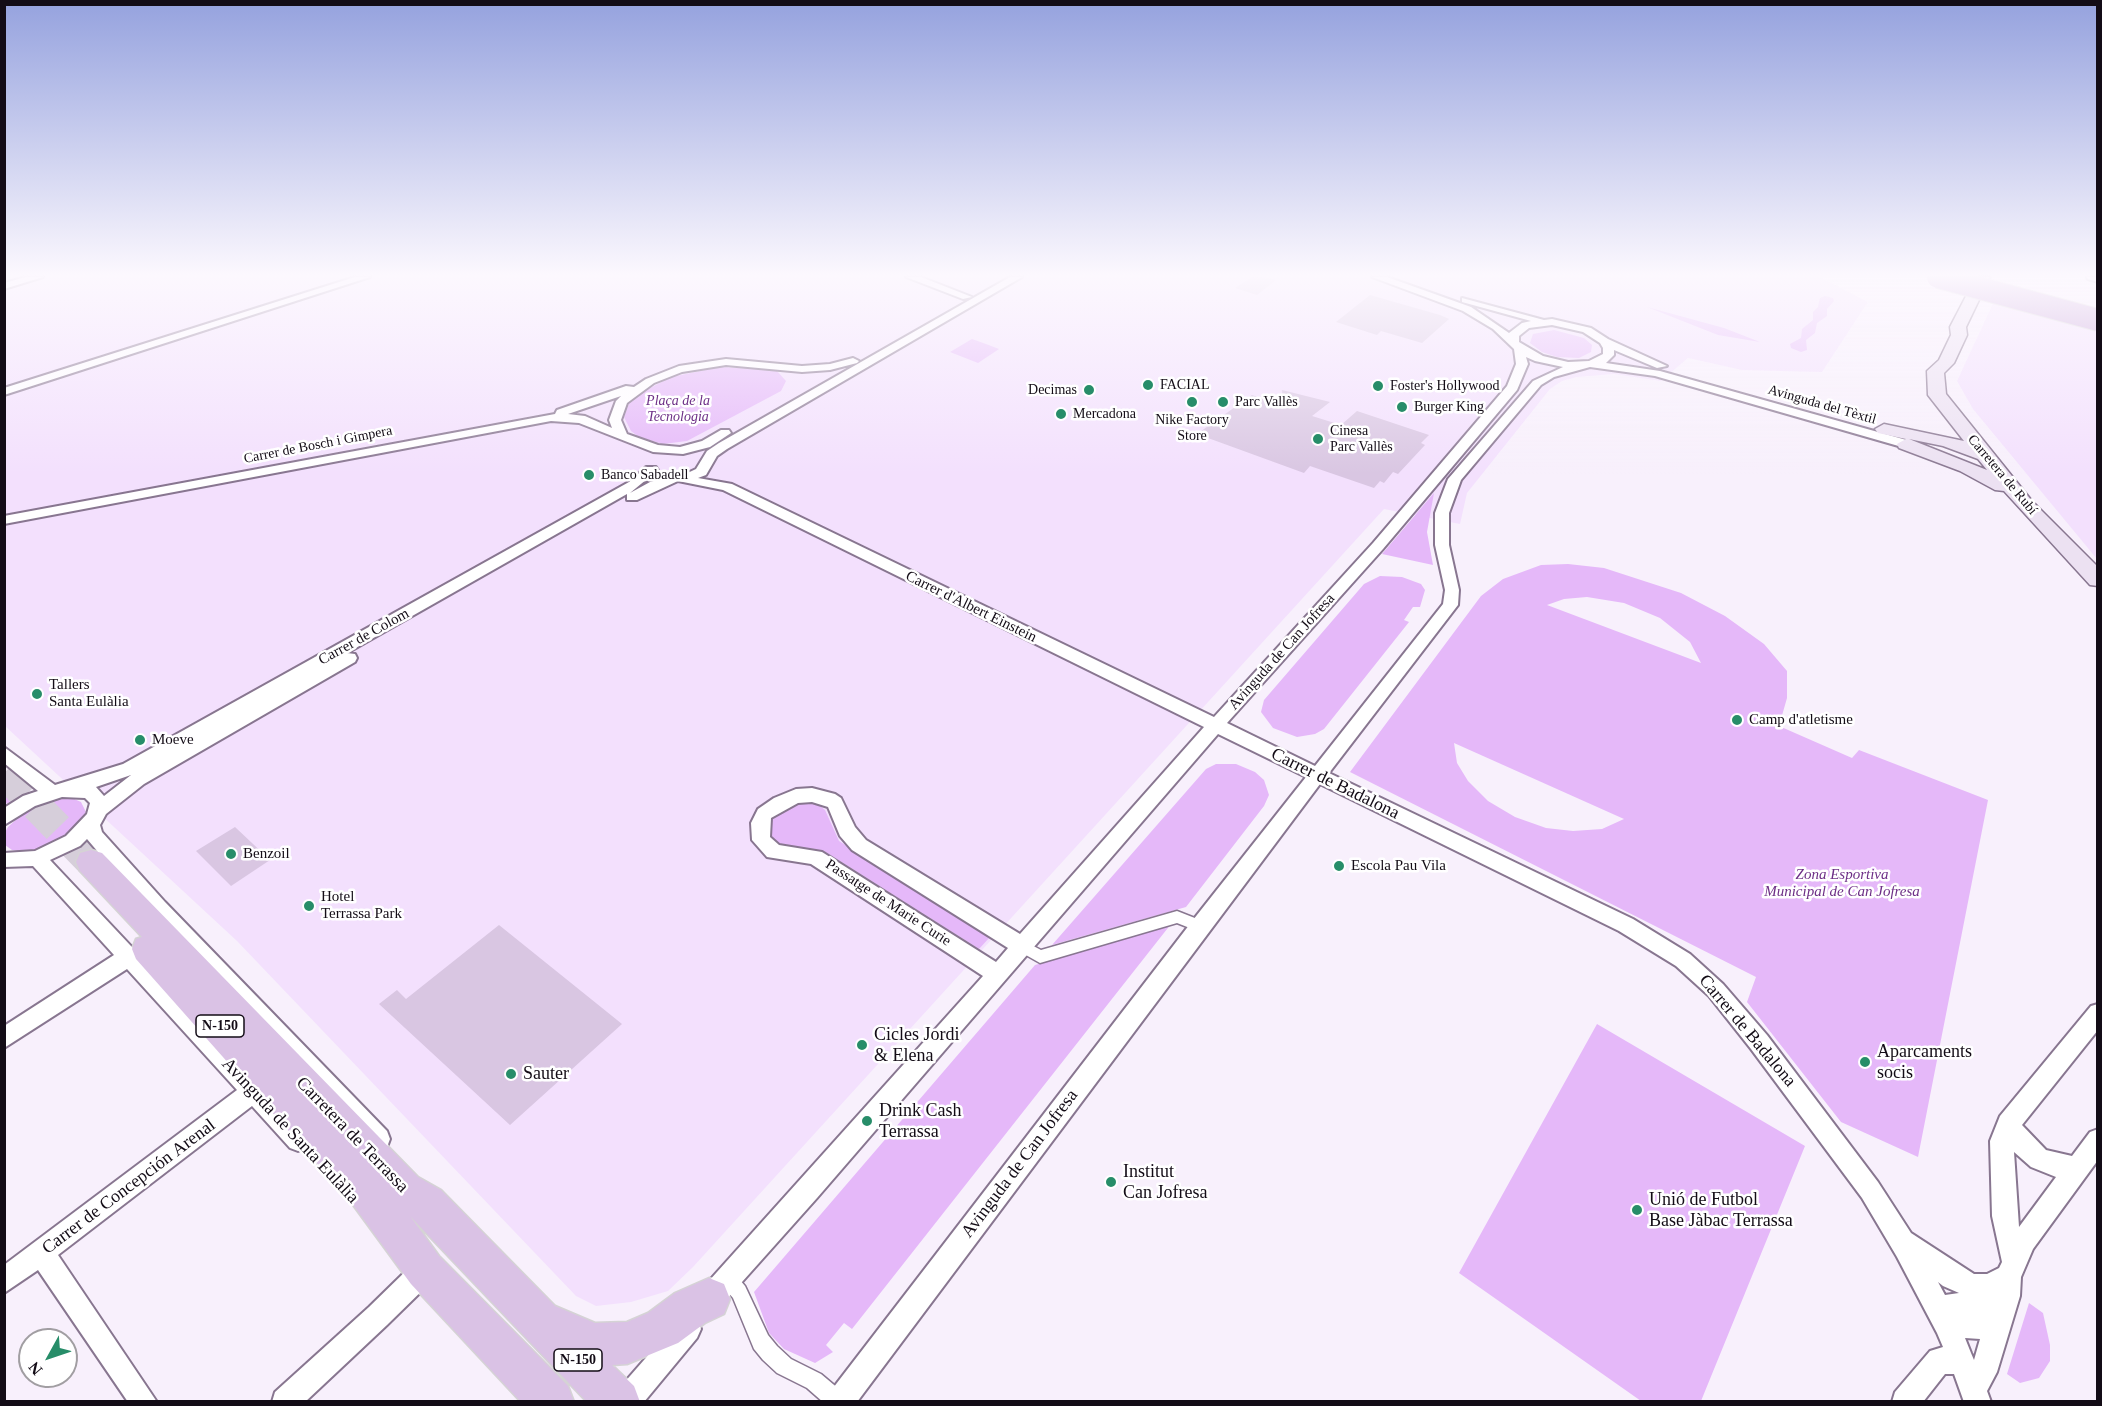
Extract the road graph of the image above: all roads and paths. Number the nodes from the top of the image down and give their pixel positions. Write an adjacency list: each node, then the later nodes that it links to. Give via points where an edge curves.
1 (159, 343): 13 (street)
2 (886, 343): 9 (street)
3 (903, 343): 23 (street, via 723,446)
4 (1514, 343): 8 (street)
5 (1605, 343): 11 (street, via 1608,355)
6 (1608, 343): 16 (street, Avinguda del Tèxtil, via 1683,374)
7 (1955, 343): 10 (main road)
8 (1517, 345): 11 (street, Avinguda del Tèxtil, via 1539,359); 30 (street, Avinguda de Can Jofresa, via 1522,364 1513,387 1378,546)
9 (853, 361): 12 (street, via 802,369 718,363 679,369); 21 (street, via 706,444)
10 (1946, 363): 14 (main road, via 1935,371); 17 (main road, Carretera de Rubí, via 1956,402)
11 (1585, 364): 20 (street, Avinguda del Tèxtil, via 1656,373); 32 (street, Avinguda de Can Jofresa, via 1537,383 1455,479 1442,513 1442,545 1452,590 1450,605)
12 (650, 381): 15 (street); 18 (street, via 617,408 615,420)
13 (4, 392)
14 (1937, 395): 16 (main road, via 1944,418 1940,424 1922,430); 22 (main road, Carretera de Rubí)
15 (538, 419): 18 (street, Carrer de Bosch i Gimpera, via 581,419); 28 (street, Carrer de Bosch i Gimpera)
16 (1884, 429): 22 (main road, via 1947,441)
17 (1979, 433): 22 (main road, via 1984,444); 27 (main road, Carretera de Rubí)
18 (621, 436): 19 (street, Carrer de Bosch i Gimpera)
19 (634, 442): 21 (street, Carrer de Bosch i Gimpera, via 657,449); 24 (street, Carrer de Bosch i Gimpera)
20 (1906, 444): 22 (main road, via 1957,455); 29 (main road, via 1999,483 2052,542)
21 (681, 450): 23 (street, via 698,452); 24 (street, Carrer de Colom, via 664,455)
22 (1982, 454): 27 (main road, via 1996,461); 29 (main road, Carretera de Rubí, via 2058,539)
23 (707, 462): 25 (street, Carrer de Colom, via 696,475); 26 (street, Carrer d'Albert Einstein, via 713,475)
24 (652, 467): 25 (street, Carrer d'Albert Einstein, via 660,478); 33 (street, Carrer de Colom, via 634,485 137,765)
25 (677, 479): 26 (street, Carrer d'Albert Einstein); 35 (street, Carrer de Colom, via 644,491 178,756 128,786)
26 (727, 487): 30 (street, Carrer d'Albert Einstein)
27 (2025, 489): 29 (main road, Carretera de Rubí)
28 (4, 520)
29 (2093, 567)
30 (1215, 726): 32 (street, Carrer de Badalona); 40 (street, Avinguda de Can Jofresa)
31 (4, 753): 34 (street)
32 (1318, 775): 39 (street, Avinguda de Can Jofresa); 50 (street, Carrer de Badalona, via 1626,925 1683,960 1716,990 1811,1108)
33 (70, 789): 34 (street, Carrer de Colom); 35 (street, via 90,792 99,802)
34 (51, 792): 36 (street, Carrer de Colom)
35 (95, 817): 37 (street, Carrer de Colom, via 62,848); 49 (street, via 94,835 164,914 353,1109 417,1180)
36 (4, 818)
37 (37, 858): 38 (street); 41 (street, Avinguda de Santa Eulàlia)
38 (4, 860)
39 (1200, 926): 40 (street, via 1177,917 1040,957); 66 (street, Avinguda de Can Jofresa)
40 (1022, 946): 42 (street, Avinguda de Can Jofresa); 42 (street, Passatge de Marie Curie, via 859,845 829,799 796,796 764,814 760,823 762,840 774,852 815,857)
41 (130, 956): 44 (street); 45 (street, Avinguda de Santa Eulàlia)
42 (997, 974): 55 (street, Avinguda de Can Jofresa)
43 (2097, 1013): 46 (street)
44 (4, 1038)
45 (252, 1092): 51 (street, Carrer de Concepción Arenal); 52 (street, Avinguda de Santa Eulàlia)
46 (2008, 1124): 48 (street, via 2018,1140 2039,1159); 53 (street, via 2000,1161)
47 (2097, 1140): 48 (street)
48 (2077, 1168): 53 (street, via 2024,1240)
49 (428, 1204): 52 (main road, Carretera de Terrassa / N-150, via 404,1191 83,867 362,1184); 57 (main road, Carretera de Terrassa / N-150)
50 (1901, 1240): 53 (street, via 1952,1277 1973,1287); 56 (street, Carrer de Badalona)
51 (42, 1254): 54 (street, Carrer de Concepción Arenal); 61 (street)
52 (425, 1270): 62 (street); 63 (main road, Carretera de Terrassa / N-150)
53 (2004, 1275): 56 (street, via 1984,1297); 58 (street, via 2007,1296)
54 (4, 1281)
55 (718, 1289): 57 (main road, via 663,1328 627,1343 595,1344); 65 (street, Avinguda de Can Jofresa); 66 (street, Avinguda de Can Jofresa, via 739,1292 761,1342 770,1353)
56 (1942, 1317): 58 (street, via 1982,1326); 59 (street, Carrer de Badalona)
57 (537, 1318): 64 (main road, Carretera de Terrassa / N-150)
58 (1996, 1323): 60 (street)
59 (1962, 1362): 60 (street, Carrer de Badalona); 67 (street, via 1939,1360)
60 (1976, 1395)
61 (144, 1401)
62 (285, 1401)
63 (552, 1401)
64 (618, 1401)
65 (626, 1401)
66 (839, 1401)
67 (1905, 1401)

